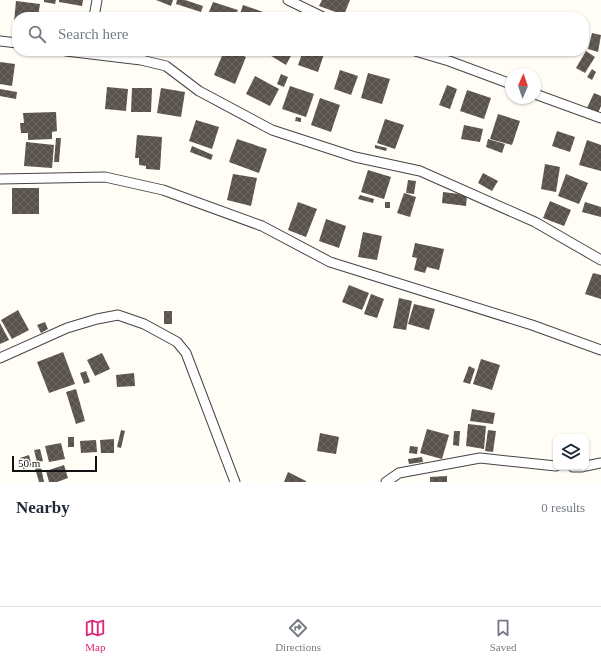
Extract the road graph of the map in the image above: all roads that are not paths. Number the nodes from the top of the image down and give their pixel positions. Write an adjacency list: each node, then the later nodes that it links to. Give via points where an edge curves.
1 (97, 0): 3 (street)
2 (288, 0): 4 (street)
3 (95, 12)
4 (313, 12)
5 (0, 41): 6 (street)
6 (12, 42)
7 (114, 56): 13 (street, via 166,66 199,91 272,130 355,157 420,171 535,222)
8 (432, 56): 9 (street)
9 (505, 82)
10 (541, 96): 11 (street)
11 (601, 118)
12 (0, 179): 14 (street, via 105,177 163,190 262,226 330,262 517,320)
13 (601, 260)
14 (601, 350)
15 (0, 358): 19 (street, via 44,337 97,319 118,316 144,324 177,342 186,353)
16 (601, 463): 17 (street)
17 (589, 465)
18 (553, 466): 20 (street, via 480,458 399,473)
19 (235, 482)
20 (386, 482)

